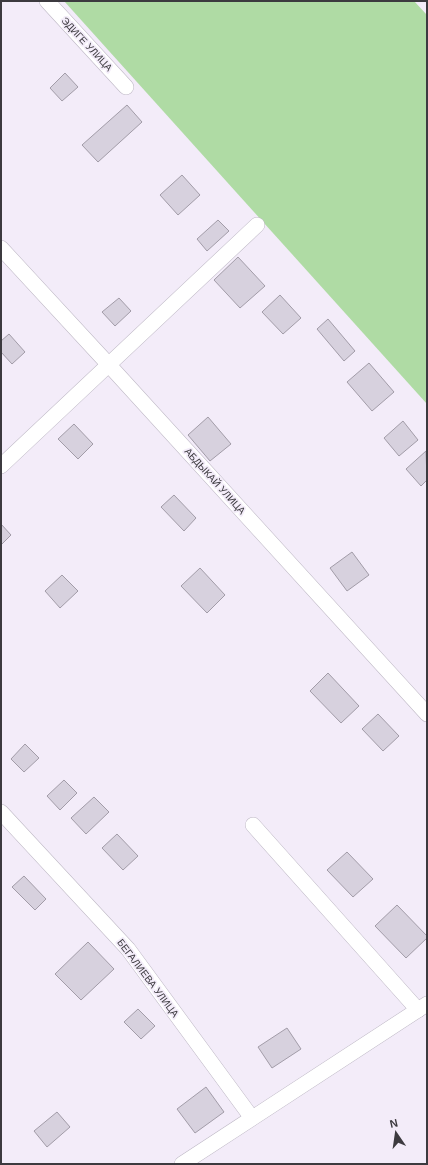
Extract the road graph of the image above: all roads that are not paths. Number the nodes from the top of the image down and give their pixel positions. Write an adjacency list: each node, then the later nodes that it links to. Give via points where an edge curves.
1 (47, 1): 2 (street, ЭДИГЕ УЛИЦА)
2 (126, 87)
3 (257, 225): 5 (street)
4 (1, 248): 5 (street, АБДЫКАЙ УЛИЦА)
5 (109, 364): 6 (street); 7 (street, АБДЫКАЙ УЛИЦА)
6 (1, 466)
7 (427, 714)
8 (1, 812): 11 (street, БЕГАЛИЕВА УЛИЦА, via 128,949)
9 (253, 825): 10 (street)
10 (423, 1007): 11 (street)
11 (252, 1118): 12 (street)
12 (182, 1164)

